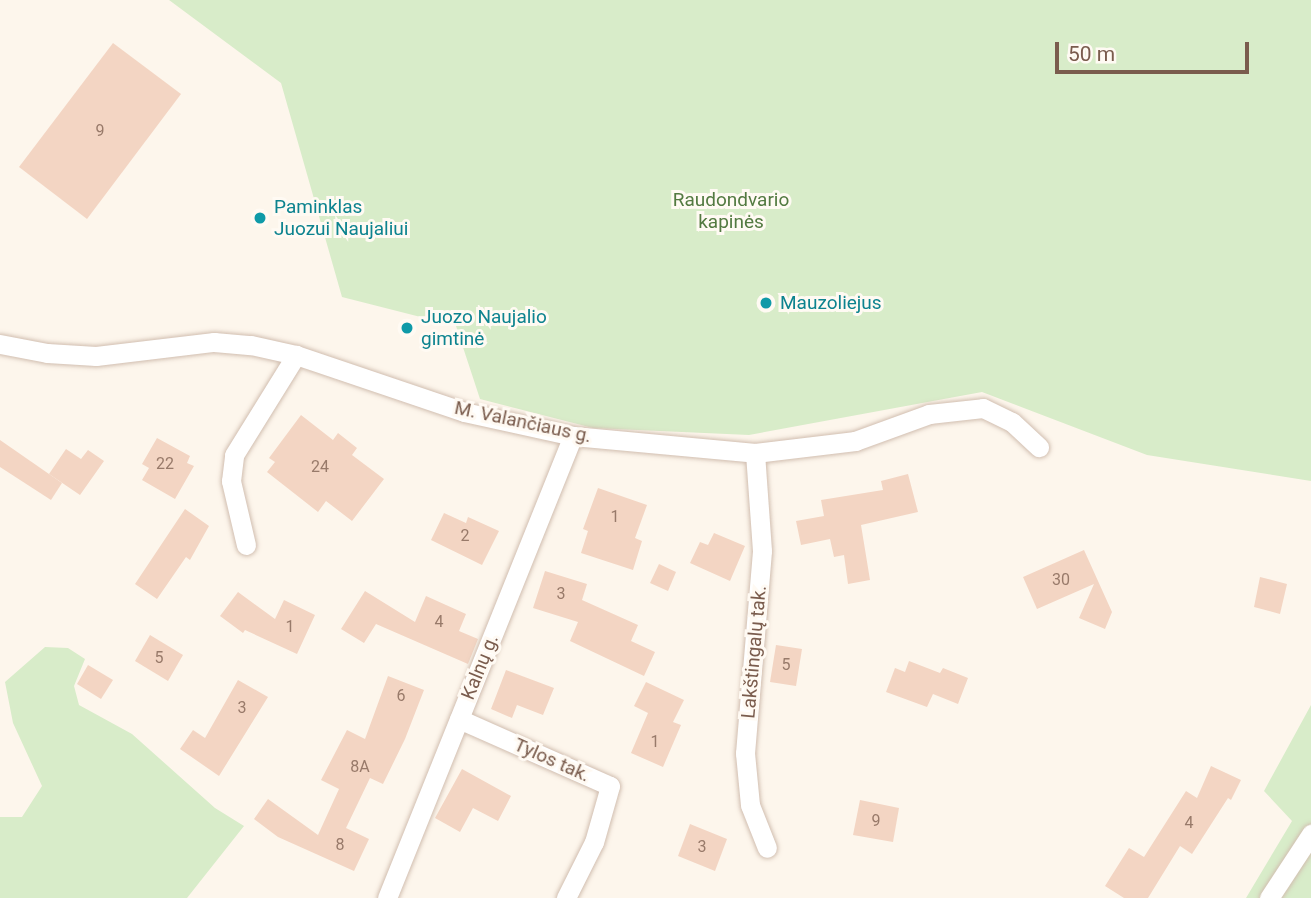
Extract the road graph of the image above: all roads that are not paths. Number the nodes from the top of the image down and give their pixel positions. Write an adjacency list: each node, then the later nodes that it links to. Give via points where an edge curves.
1 (0, 344): 2 (street, M. Valančiaus g., via 96,356 214,342)
2 (296, 355): 3 (street, M. Valančiaus g., via 464,412); 6 (street, via 234,455 231,481)
3 (573, 436): 5 (street, M. Valančiaus g.); 7 (street, Kalnų g.)
4 (1039, 447): 5 (street, M. Valančiaus g., via 1012,422 983,408 929,414 855,442)
5 (755, 453): 9 (street, Lakštingalų tak., via 762,551 745,754 750,805)
6 (246, 545)
7 (459, 719): 10 (street, Kalnų g.); 11 (street, Tylos tak., via 610,786 594,842)
8 (1311, 834): 12 (street)
9 (767, 848)
10 (387, 898)
11 (566, 898)
12 (1269, 898)

